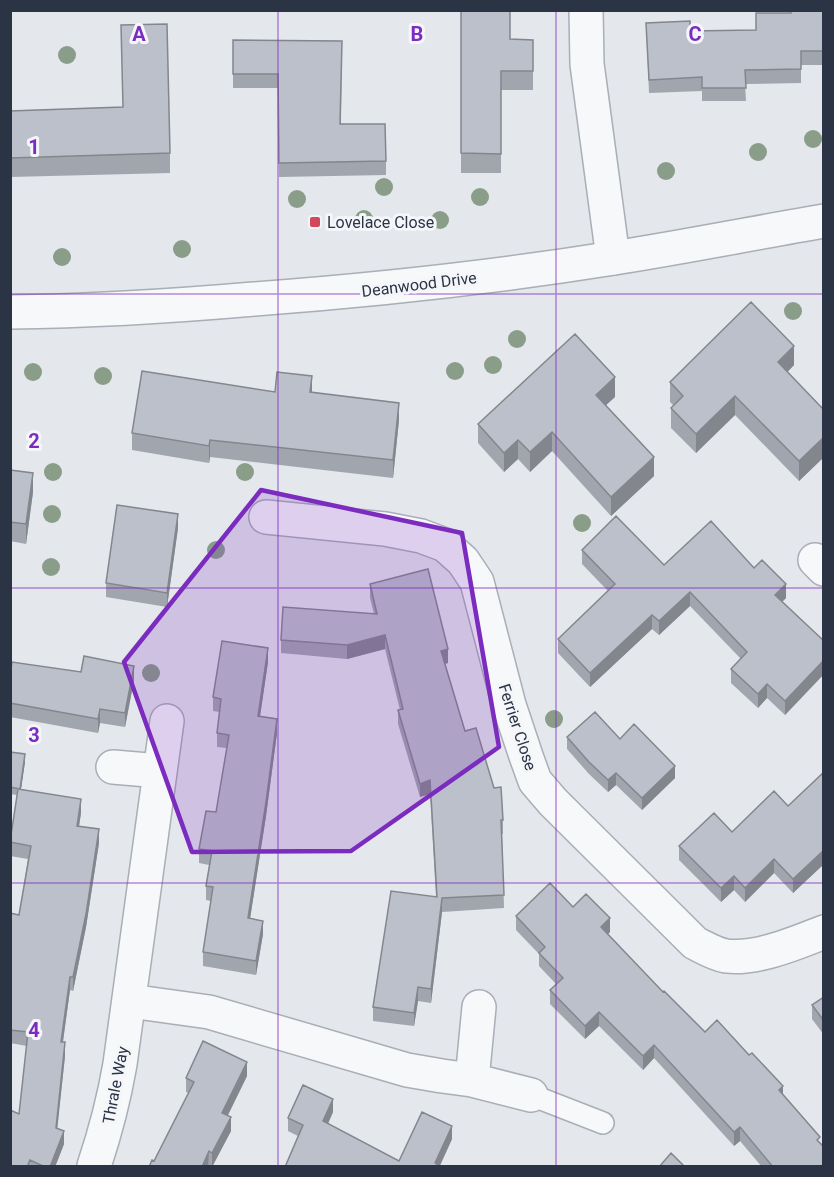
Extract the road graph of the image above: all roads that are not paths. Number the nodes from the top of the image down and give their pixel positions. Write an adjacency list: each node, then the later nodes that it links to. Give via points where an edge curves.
1 (586, 10): 3 (street, via 587,64)
2 (824, 220): 3 (street, Deanwood Drive)
3 (613, 258): 4 (street, Deanwood Drive, via 340,293 63,312)
4 (10, 312)
5 (266, 517): 9 (street, Ferrier Close, via 421,536 446,545 463,561 477,582 509,705 536,781 695,943 725,956 746,956)
6 (167, 722): 8 (street)
7 (113, 767): 8 (street)
8 (160, 771): 10 (street)
9 (824, 932)
10 (130, 1001): 12 (street, via 209,1012 407,1070); 15 (street, Thrale Way, via 113,1103)
11 (479, 1007): 12 (street)
12 (471, 1080): 13 (street)
13 (531, 1095): 14 (lane)
14 (603, 1123)
15 (94, 1167)

